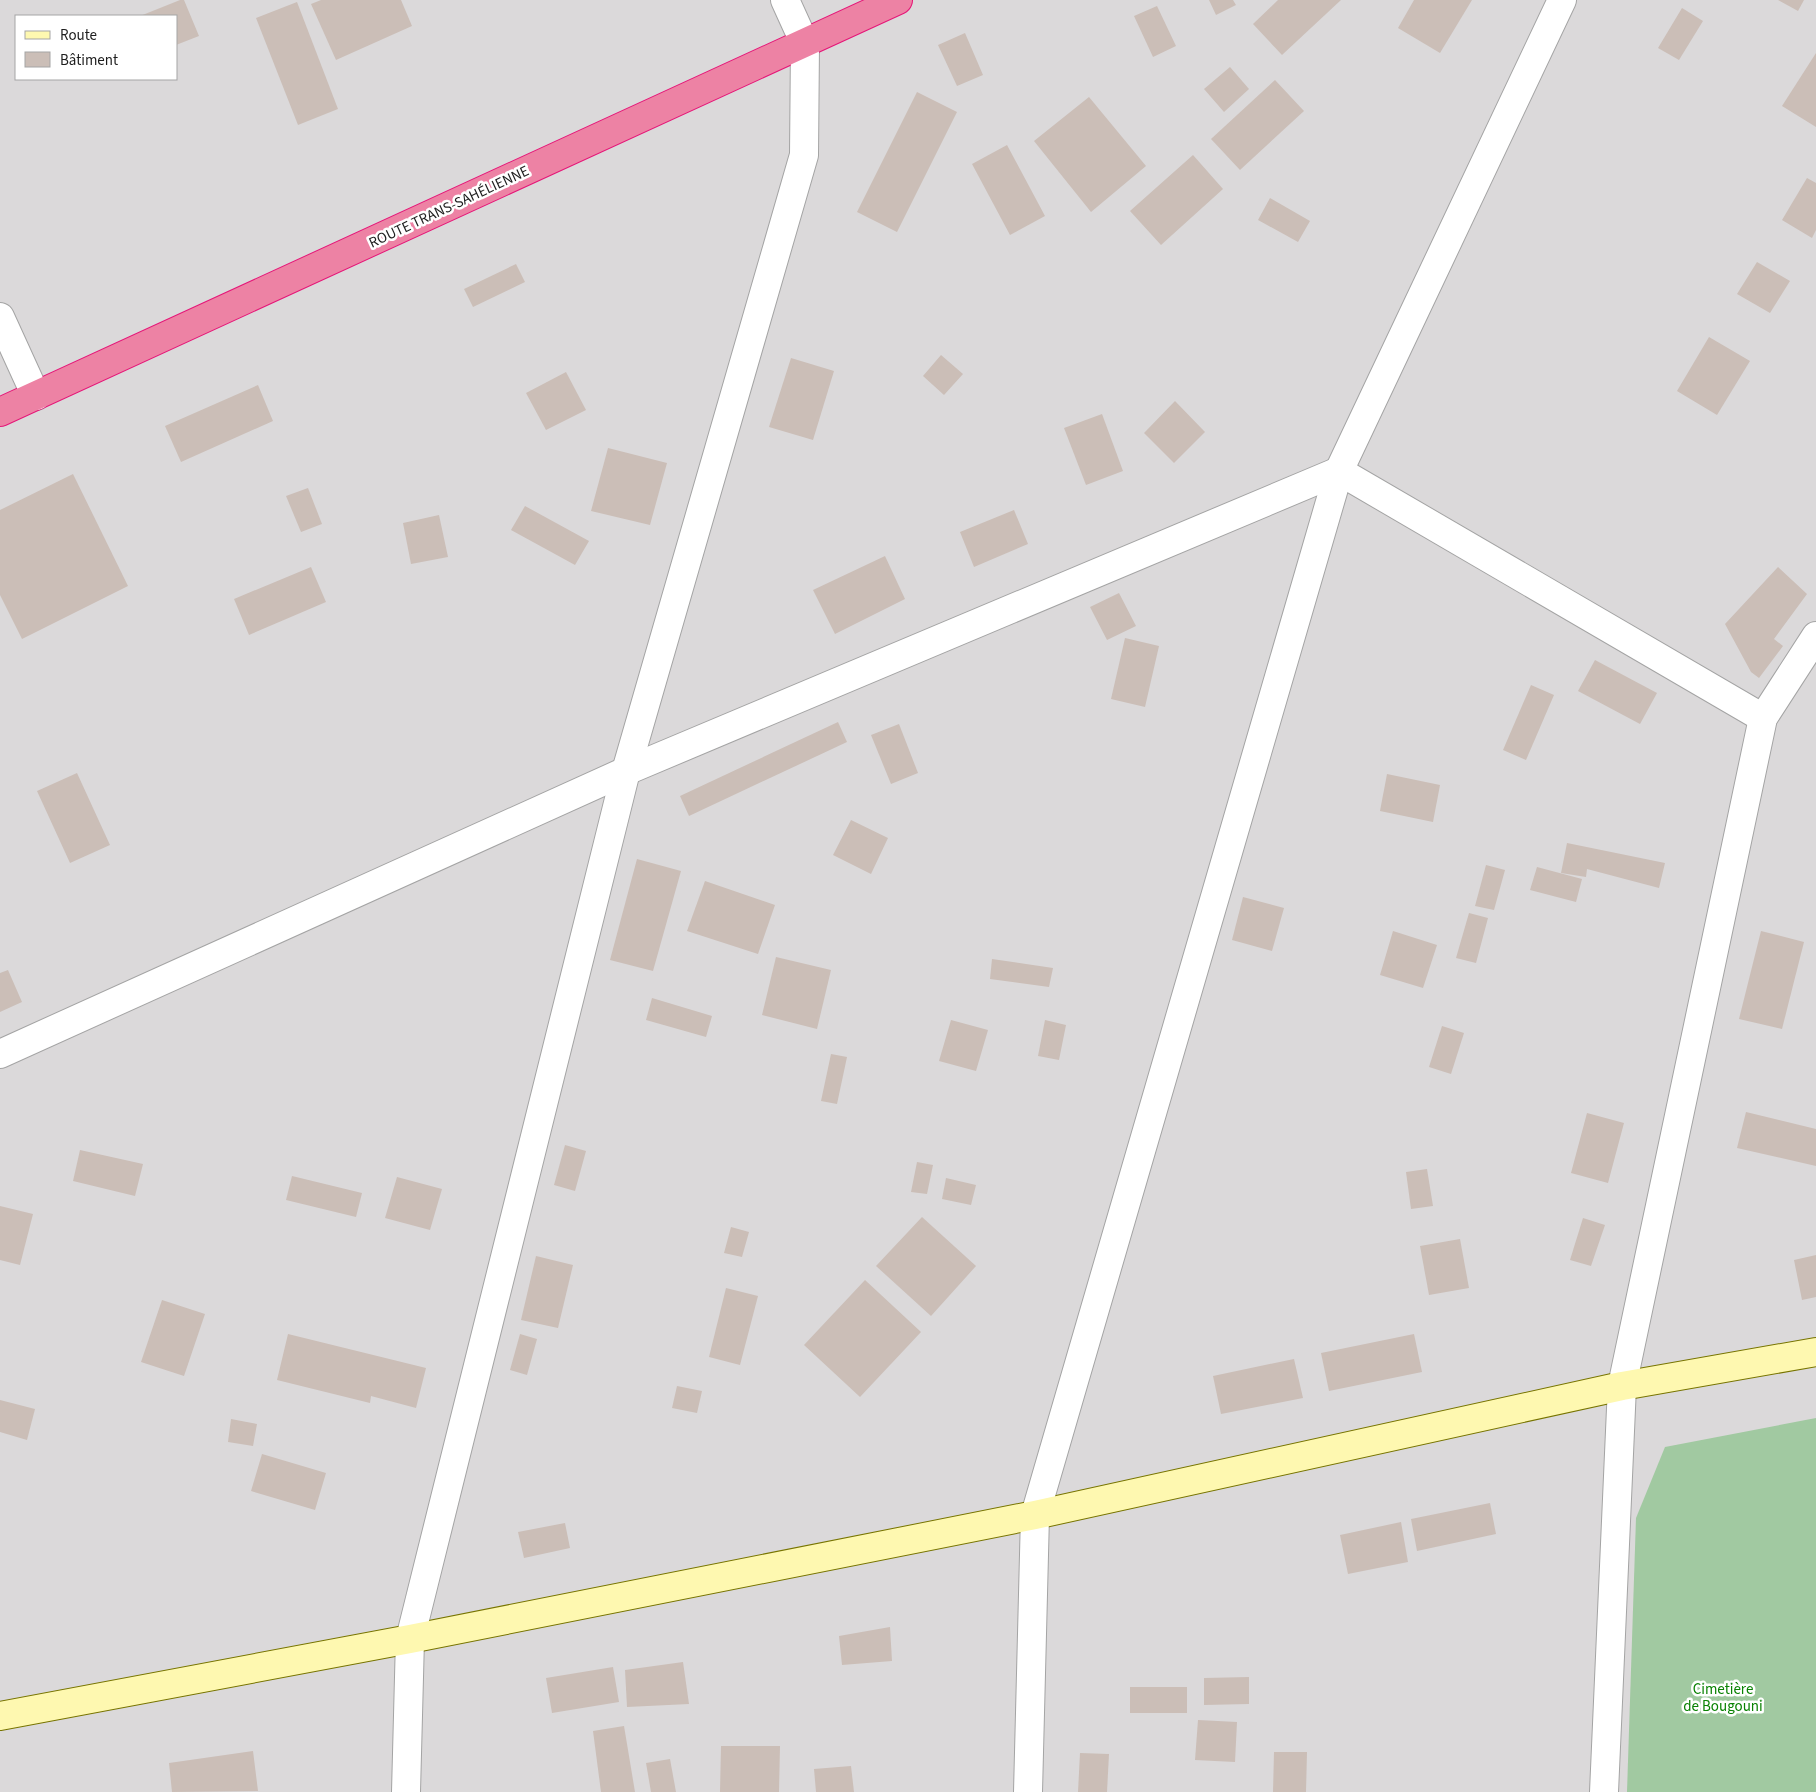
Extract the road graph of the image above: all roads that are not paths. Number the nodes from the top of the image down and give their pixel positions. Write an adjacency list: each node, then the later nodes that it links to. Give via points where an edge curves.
1 (785, 0): 4 (street)
2 (898, 0): 4 (highway, ROUTE TRANS-SAHÉLIENNE)
3 (1562, 0): 8 (street)
4 (805, 44): 6 (highway, ROUTE TRANS-SAHÉLIENNE); 11 (street, via 804,155)
5 (0, 317): 6 (street)
6 (36, 396): 7 (highway, ROUTE TRANS-SAHÉLIENNE)
7 (0, 412)
8 (1339, 471): 10 (street); 11 (street); 15 (street)
9 (1816, 636): 10 (street)
10 (1763, 718): 14 (street)
11 (626, 771): 12 (street); 16 (street)
12 (0, 1054)
13 (1816, 1352): 14 (street)
14 (1622, 1386): 15 (street); 20 (street)
15 (1035, 1515): 16 (street); 19 (street)
16 (410, 1639): 17 (street); 18 (street)
17 (0, 1716)
18 (406, 1792)
19 (1028, 1792)
20 (1604, 1792)

